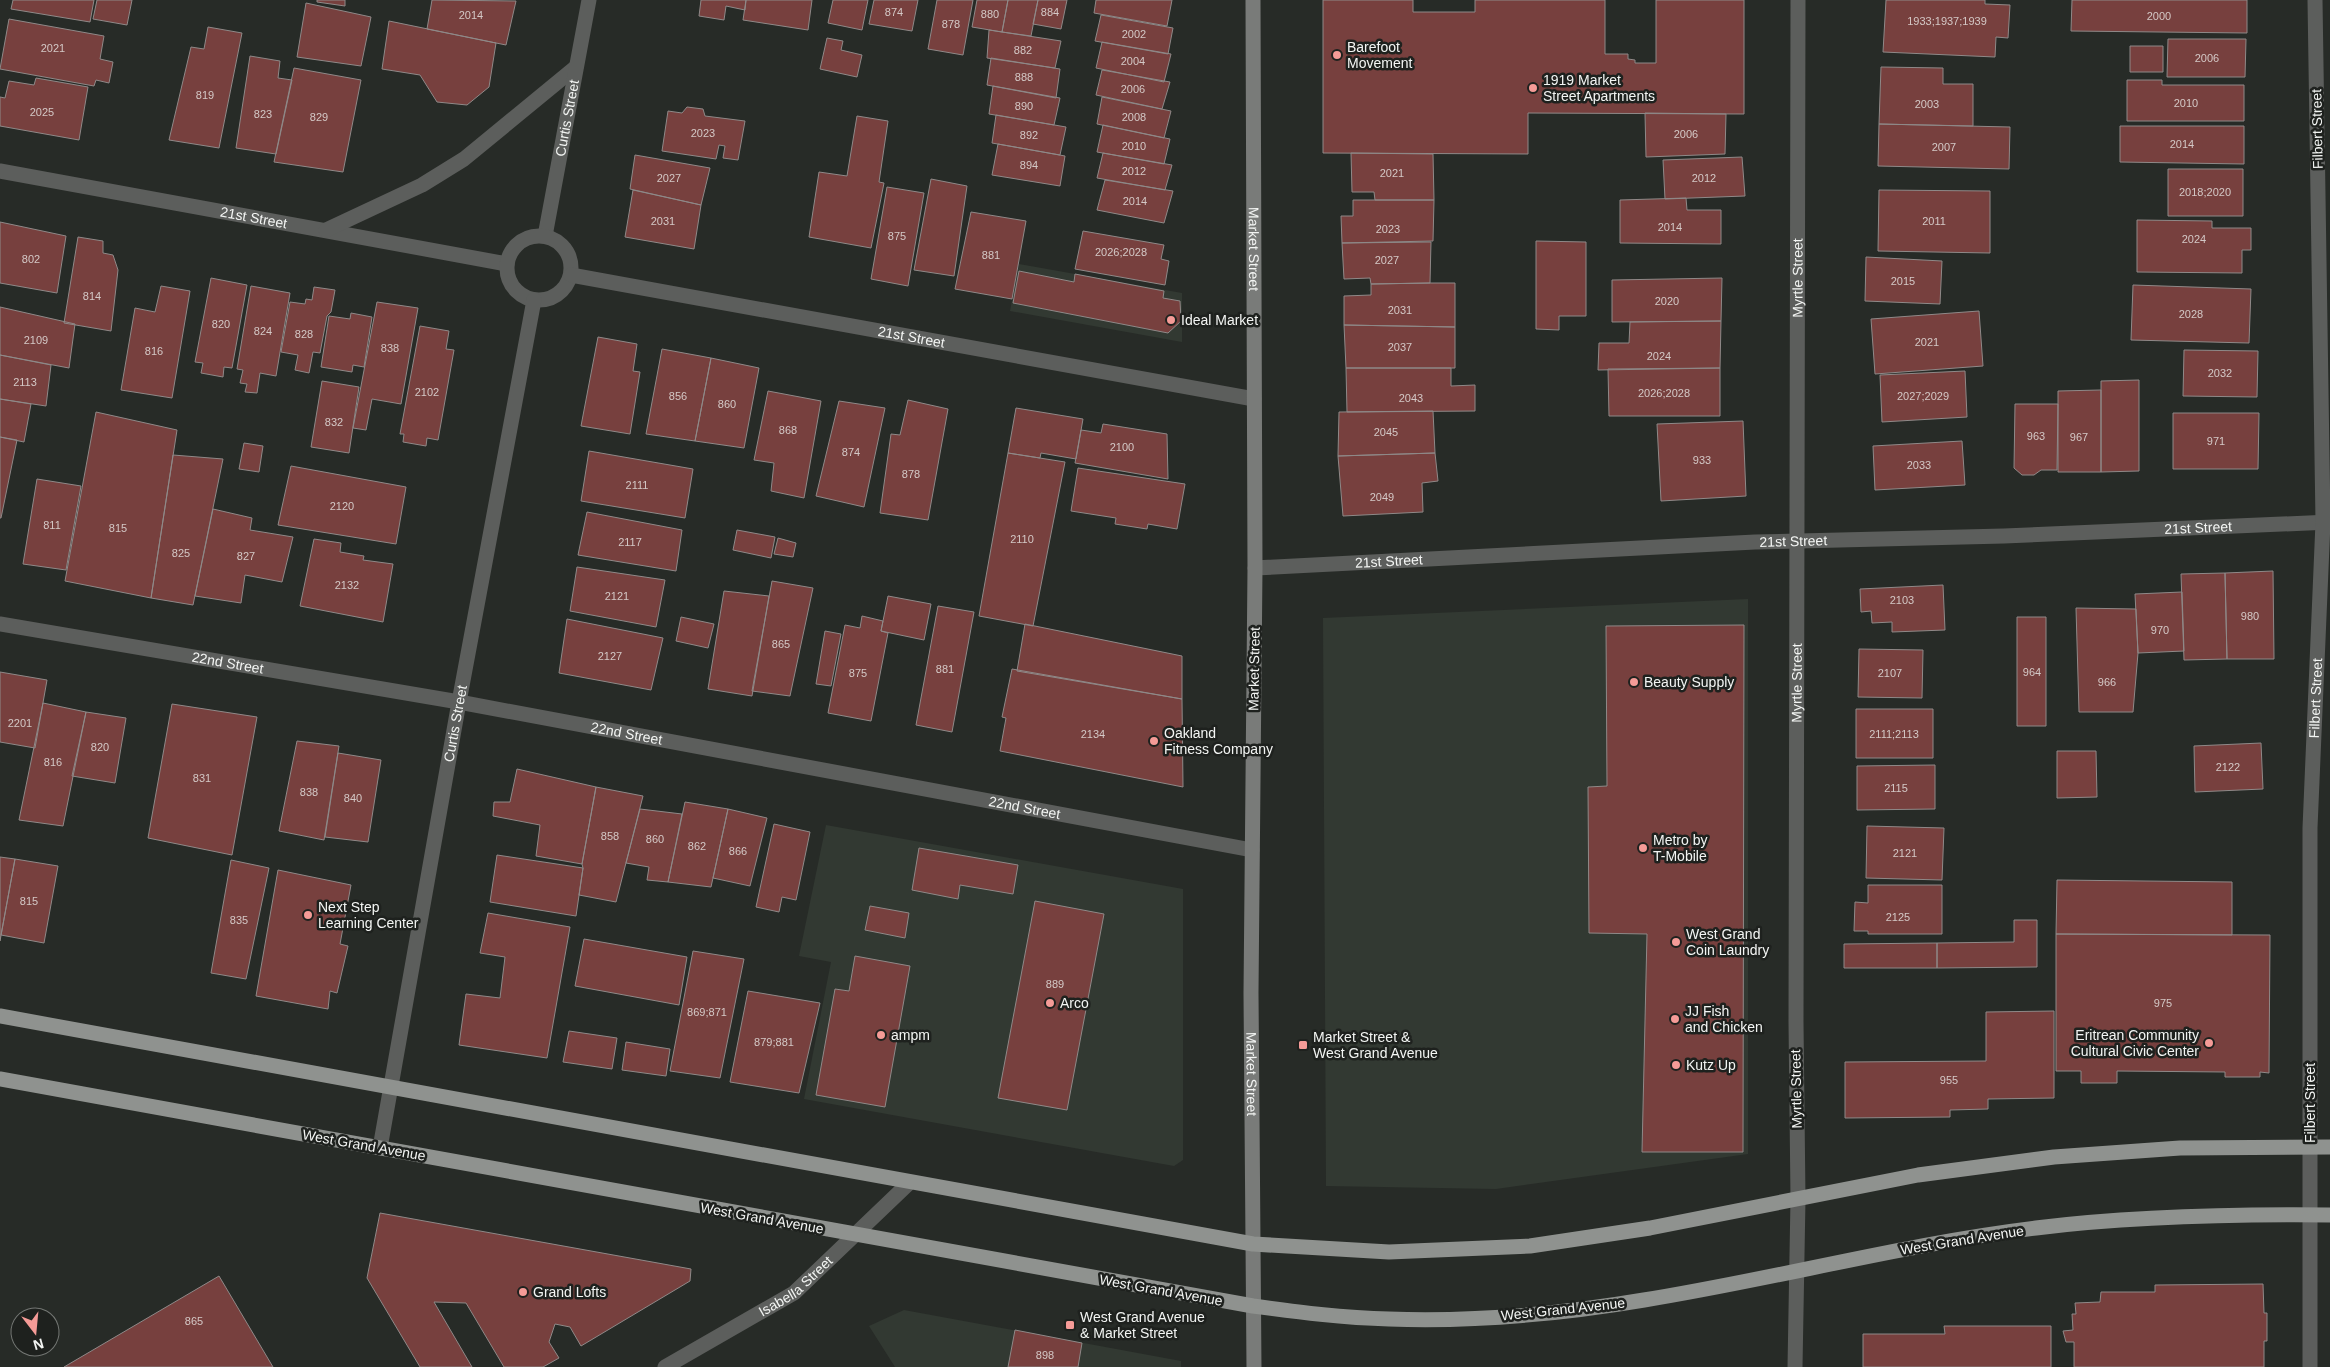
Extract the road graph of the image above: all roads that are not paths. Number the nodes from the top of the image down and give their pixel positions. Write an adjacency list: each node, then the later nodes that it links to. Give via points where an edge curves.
1 (589, 0): 5 (street, Curtis Street)
2 (1253, 0): 12 (main road, Market Street)
3 (1798, 0): 14 (street, Myrtle Street)
4 (2315, 0): 13 (street, Filbert Street)
5 (576, 67): 7 (street, via 464,159 422,184); 8 (street, Curtis Street)
6 (0, 172): 7 (street, 21st Street)
7 (326, 230): 9 (street, 21st Street)
8 (545, 236): 9 (street, via 531,237 518,244); 10 (street, via 566,250 571,262)
9 (507, 264): 11 (street, via 513,287 522,296)
10 (571, 275): 11 (street, via 566,287 557,295 546,300); 12 (street, 21st Street)
11 (534, 300): 17 (street, Curtis Street)
12 (1254, 399): 15 (main road, Market Street)
13 (2326, 522): 14 (street, 21st Street); 22 (street, Filbert Street, via 2310,828)
14 (1797, 541): 15 (street, 21st Street); 26 (street, Myrtle Street)
15 (1255, 568): 18 (main road, Market Street)
16 (0, 624): 17 (street, 22nd Street)
17 (459, 702): 18 (street, 22nd Street); 21 (street, Curtis Street)
18 (1252, 850): 30 (main road, Market Street)
19 (0, 1016): 21 (main road)
20 (0, 1079): 24 (main road, West Grand Avenue)
21 (392, 1088): 24 (street, Curtis Street); 25 (main road)
22 (2309, 1147): 23 (main road); 26 (main road, via 2180,1148 2054,1157 1918,1175); 27 (street, Filbert Street)
23 (2330, 1147)
24 (380, 1148): 29 (main road, West Grand Avenue)
25 (909, 1183): 29 (street, Isabella Street); 30 (main road)
26 (1798, 1199): 30 (main road, via 1650,1228 1530,1246 1389,1252); 31 (street, Myrtle Street)
27 (2310, 1215): 28 (main road, West Grand Avenue); 31 (main road, West Grand Avenue, via 2172,1216 2036,1228); 36 (street, Filbert Street)
28 (2330, 1215)
29 (854, 1235): 32 (main road, West Grand Avenue); 33 (street, Isabella Street, via 794,1293)
30 (1253, 1244): 32 (main road, Market Street)
31 (1796, 1270): 32 (main road, West Grand Avenue, via 1645,1300 1515,1316 1390,1320); 35 (street, Myrtle Street)
32 (1253, 1306): 34 (main road, Market Street)
33 (665, 1367)
34 (1254, 1367)
35 (1795, 1367)
36 (2310, 1367)

